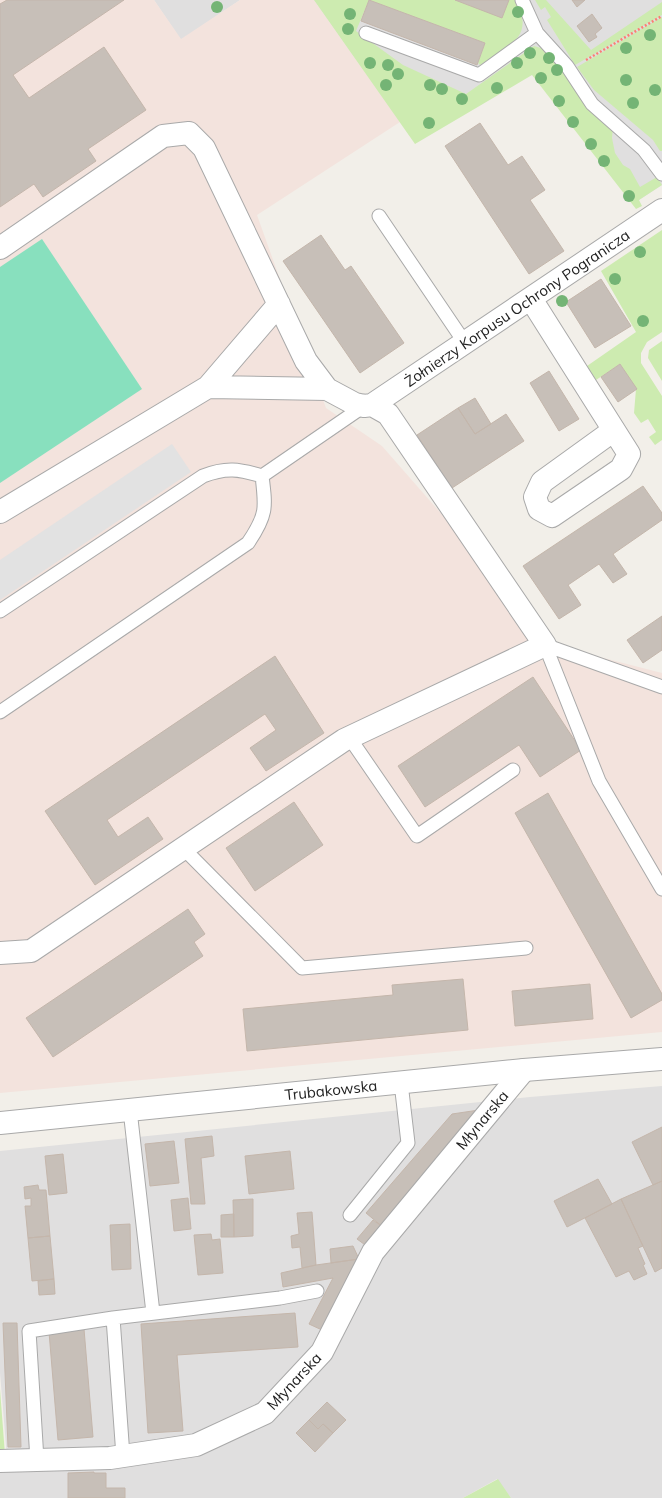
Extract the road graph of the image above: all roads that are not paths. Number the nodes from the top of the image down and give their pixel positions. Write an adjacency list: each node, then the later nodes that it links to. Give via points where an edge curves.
1 (522, 0): 3 (lane)
2 (366, 33): 3 (lane, via 479,76)
3 (536, 33): 4 (lane, via 567,66 592,104 644,150)
4 (662, 174)
5 (662, 210): 8 (street, Żołnierzy Korpusu Ochrony Pogranicza)
6 (379, 216): 10 (lane)
7 (0, 248): 9 (street, via 163,136 189,133 204,148)
8 (531, 299): 10 (street, Żołnierzy Korpusu Ochrony Pogranicza); 14 (street)
9 (278, 304): 11 (street); 12 (street, via 306,361)
10 (464, 343): 13 (street, Żołnierzy Korpusu Ochrony Pogranicza)
11 (208, 388): 12 (street); 16 (street)
12 (327, 389): 13 (street)
13 (368, 406): 15 (lane); 18 (street, via 388,414)
14 (614, 430)
15 (262, 476): 17 (lane, via 233,469 219,470 203,476); 20 (lane, via 266,505 261,524 248,543)
16 (0, 512)
17 (0, 611)
18 (545, 645): 19 (lane); 21 (street); 24 (lane, via 599,781)
19 (662, 687)
20 (0, 712)
21 (349, 737): 22 (lane, via 417,836); 23 (street)
22 (513, 770)
23 (184, 848): 25 (lane, via 302,968); 26 (street, via 31,951)
24 (662, 889)
25 (526, 948)
26 (0, 953)
27 (662, 1059): 28 (street, Trubakowska)
28 (524, 1070): 29 (street, Trubakowska); 36 (street, Młynarska, via 373,1252 322,1352 265,1413 196,1445)
29 (401, 1083): 30 (street, Trubakowska); 32 (lane, via 408,1143)
30 (130, 1110): 31 (street, Trubakowska); 34 (lane)
31 (0, 1123)
32 (350, 1215)
33 (317, 1291): 34 (lane, via 280,1298)
34 (153, 1313): 35 (lane)
35 (113, 1318): 36 (lane); 37 (lane, via 29,1331)
36 (124, 1456): 37 (street, Młynarska)
37 (37, 1460): 38 (street, Młynarska)
38 (0, 1461)

